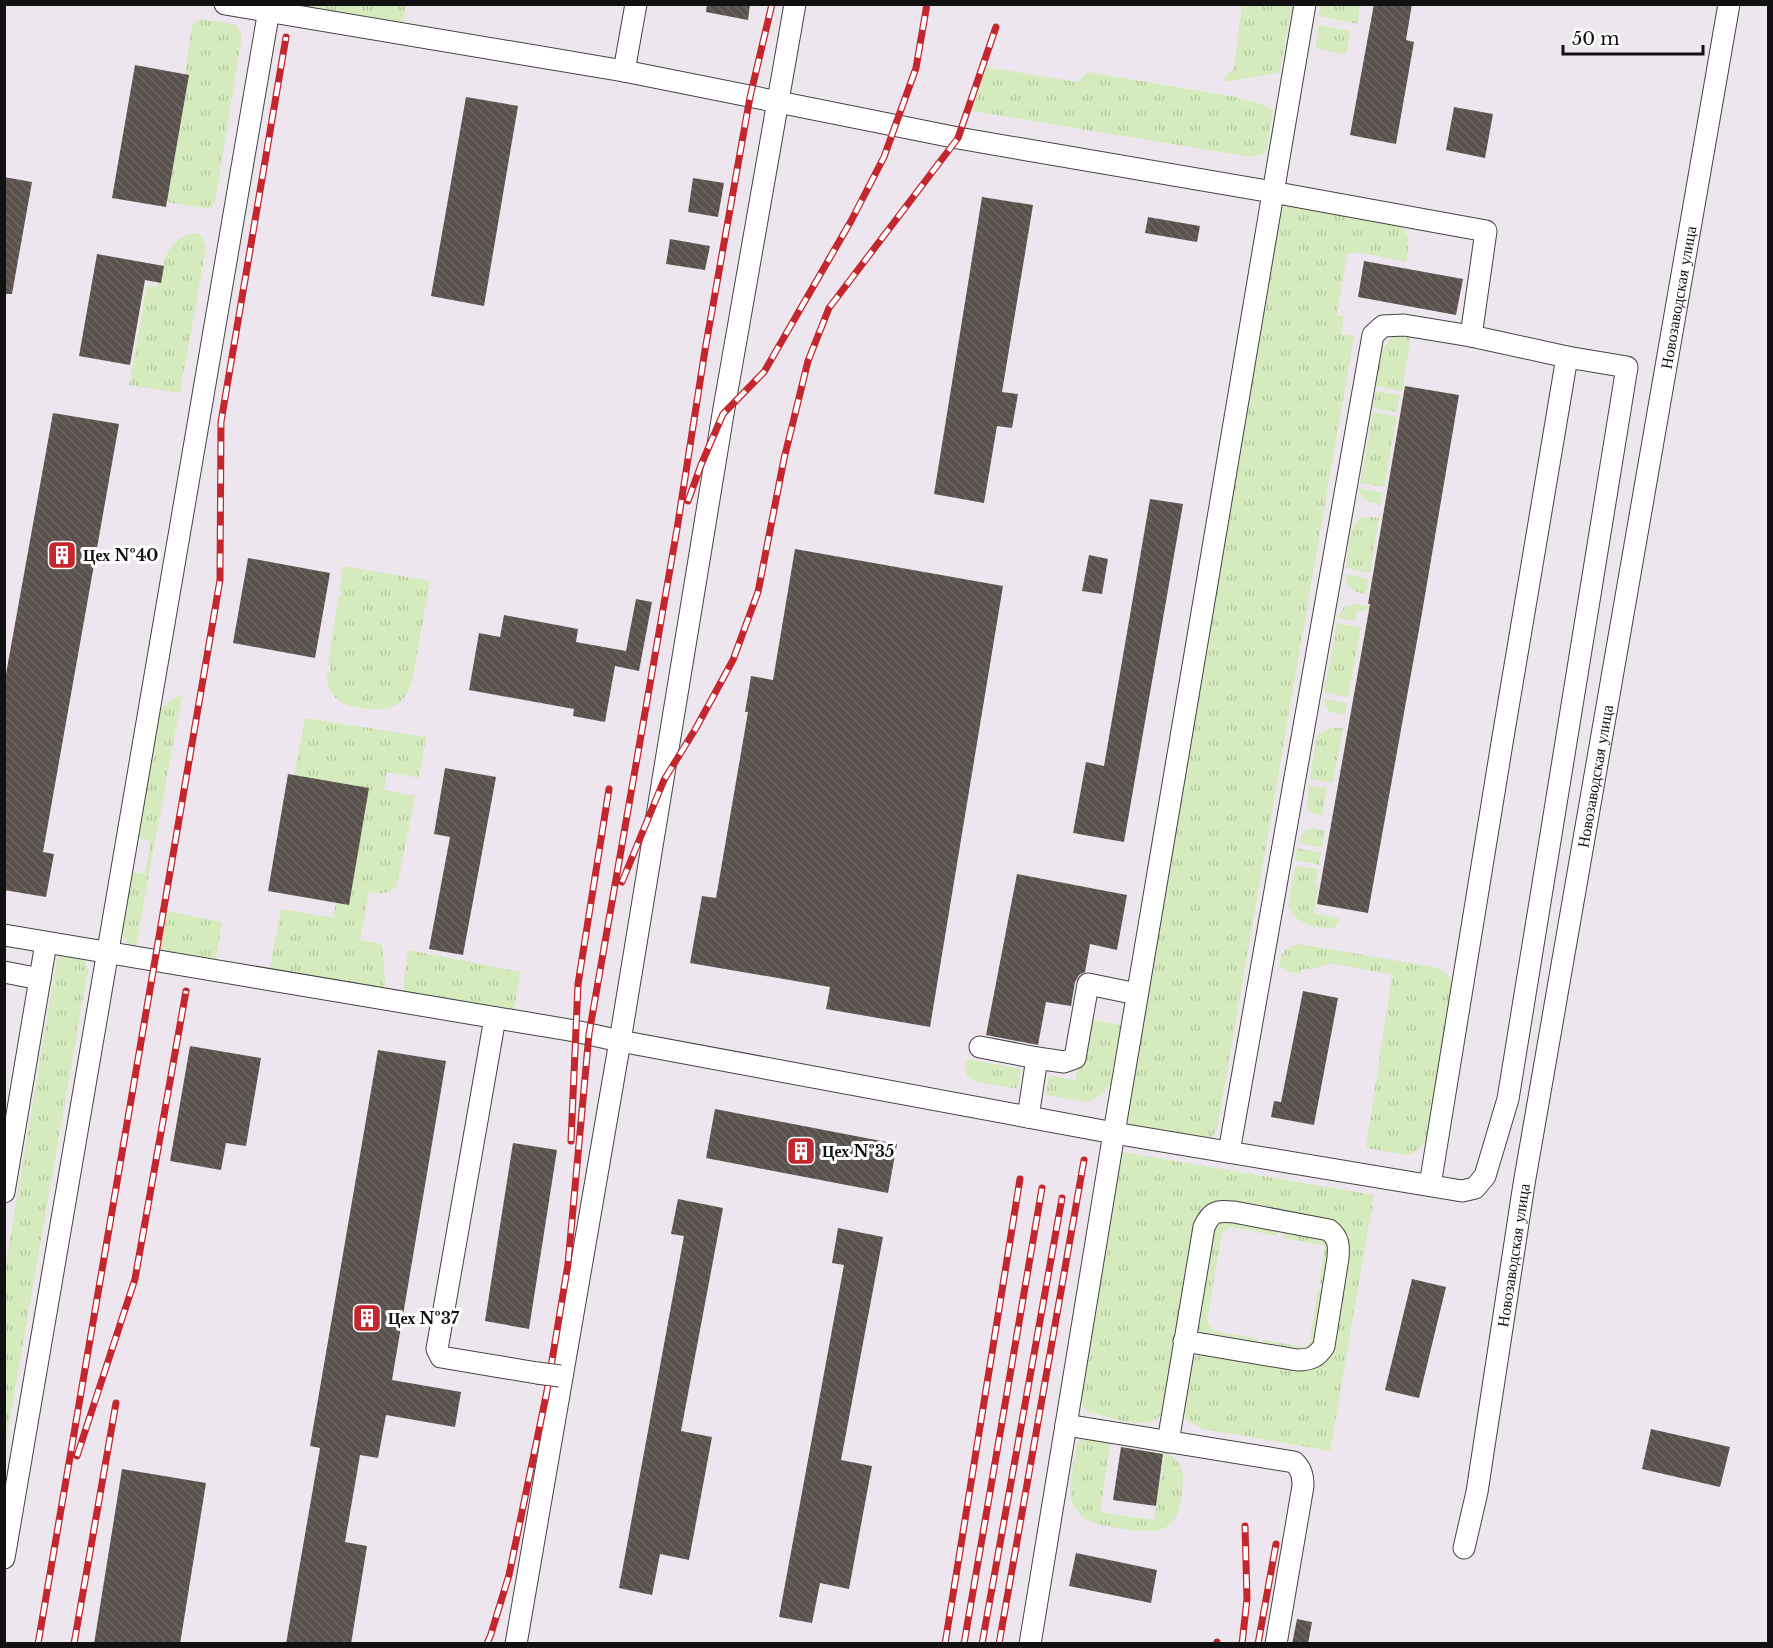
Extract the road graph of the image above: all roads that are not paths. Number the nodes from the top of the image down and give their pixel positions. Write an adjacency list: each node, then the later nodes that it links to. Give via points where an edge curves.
1 (225, 4): 6 (street)
2 (636, 4): 7 (street)
3 (795, 4): 8 (street)
4 (1305, 4): 9 (street)
5 (1729, 4): 31 (street, Новозаводская улица, via 1526,1172 1477,1492)
6 (270, 8): 7 (street); 14 (street)
7 (624, 71): 8 (street)
8 (777, 103): 9 (street); 19 (street)
9 (1272, 192): 10 (street, via 1486,231); 17 (street)
10 (1471, 336): 11 (street); 24 (street, via 1404,325 1383,326 1373,335)
11 (1567, 357): 25 (street); 25 (street, via 1627,367 1508,1099 1485,1176 1475,1188 1462,1191)
12 (4, 935): 13 (street)
13 (45, 943): 14 (street); 16 (street)
14 (107, 953): 18 (street); 32 (street)
15 (4, 972): 16 (street)
16 (40, 979): 26 (street)
17 (1137, 994): 21 (street, via 1088,984 1075,1058 1064,1062); 23 (street)
18 (495, 1018): 19 (street); 28 (street, bridge, via 437,1349 441,1357)
19 (620, 1041): 22 (street); 28 (street)
20 (980, 1047): 21 (street)
21 (1037, 1058): 22 (street)
22 (1028, 1117): 23 (street)
23 (1114, 1133): 24 (street); 29 (street)
24 (1229, 1152): 25 (street)
25 (1430, 1185)
26 (4, 1192)
27 (1184, 1341): 27 (street, via 1209,1217 1219,1211 1234,1212 1335,1234 1338,1258 1324,1346 1319,1354 1310,1360 1297,1360); 30 (street)
28 (561, 1376): 33 (street)
29 (1066, 1425): 30 (street); 34 (street)
30 (1168, 1442): 35 (street, via 1294,1462 1299,1467 1303,1486)
31 (1464, 1548)
32 (4, 1558)
33 (516, 1644)
34 (1030, 1644)
35 (1276, 1644)

